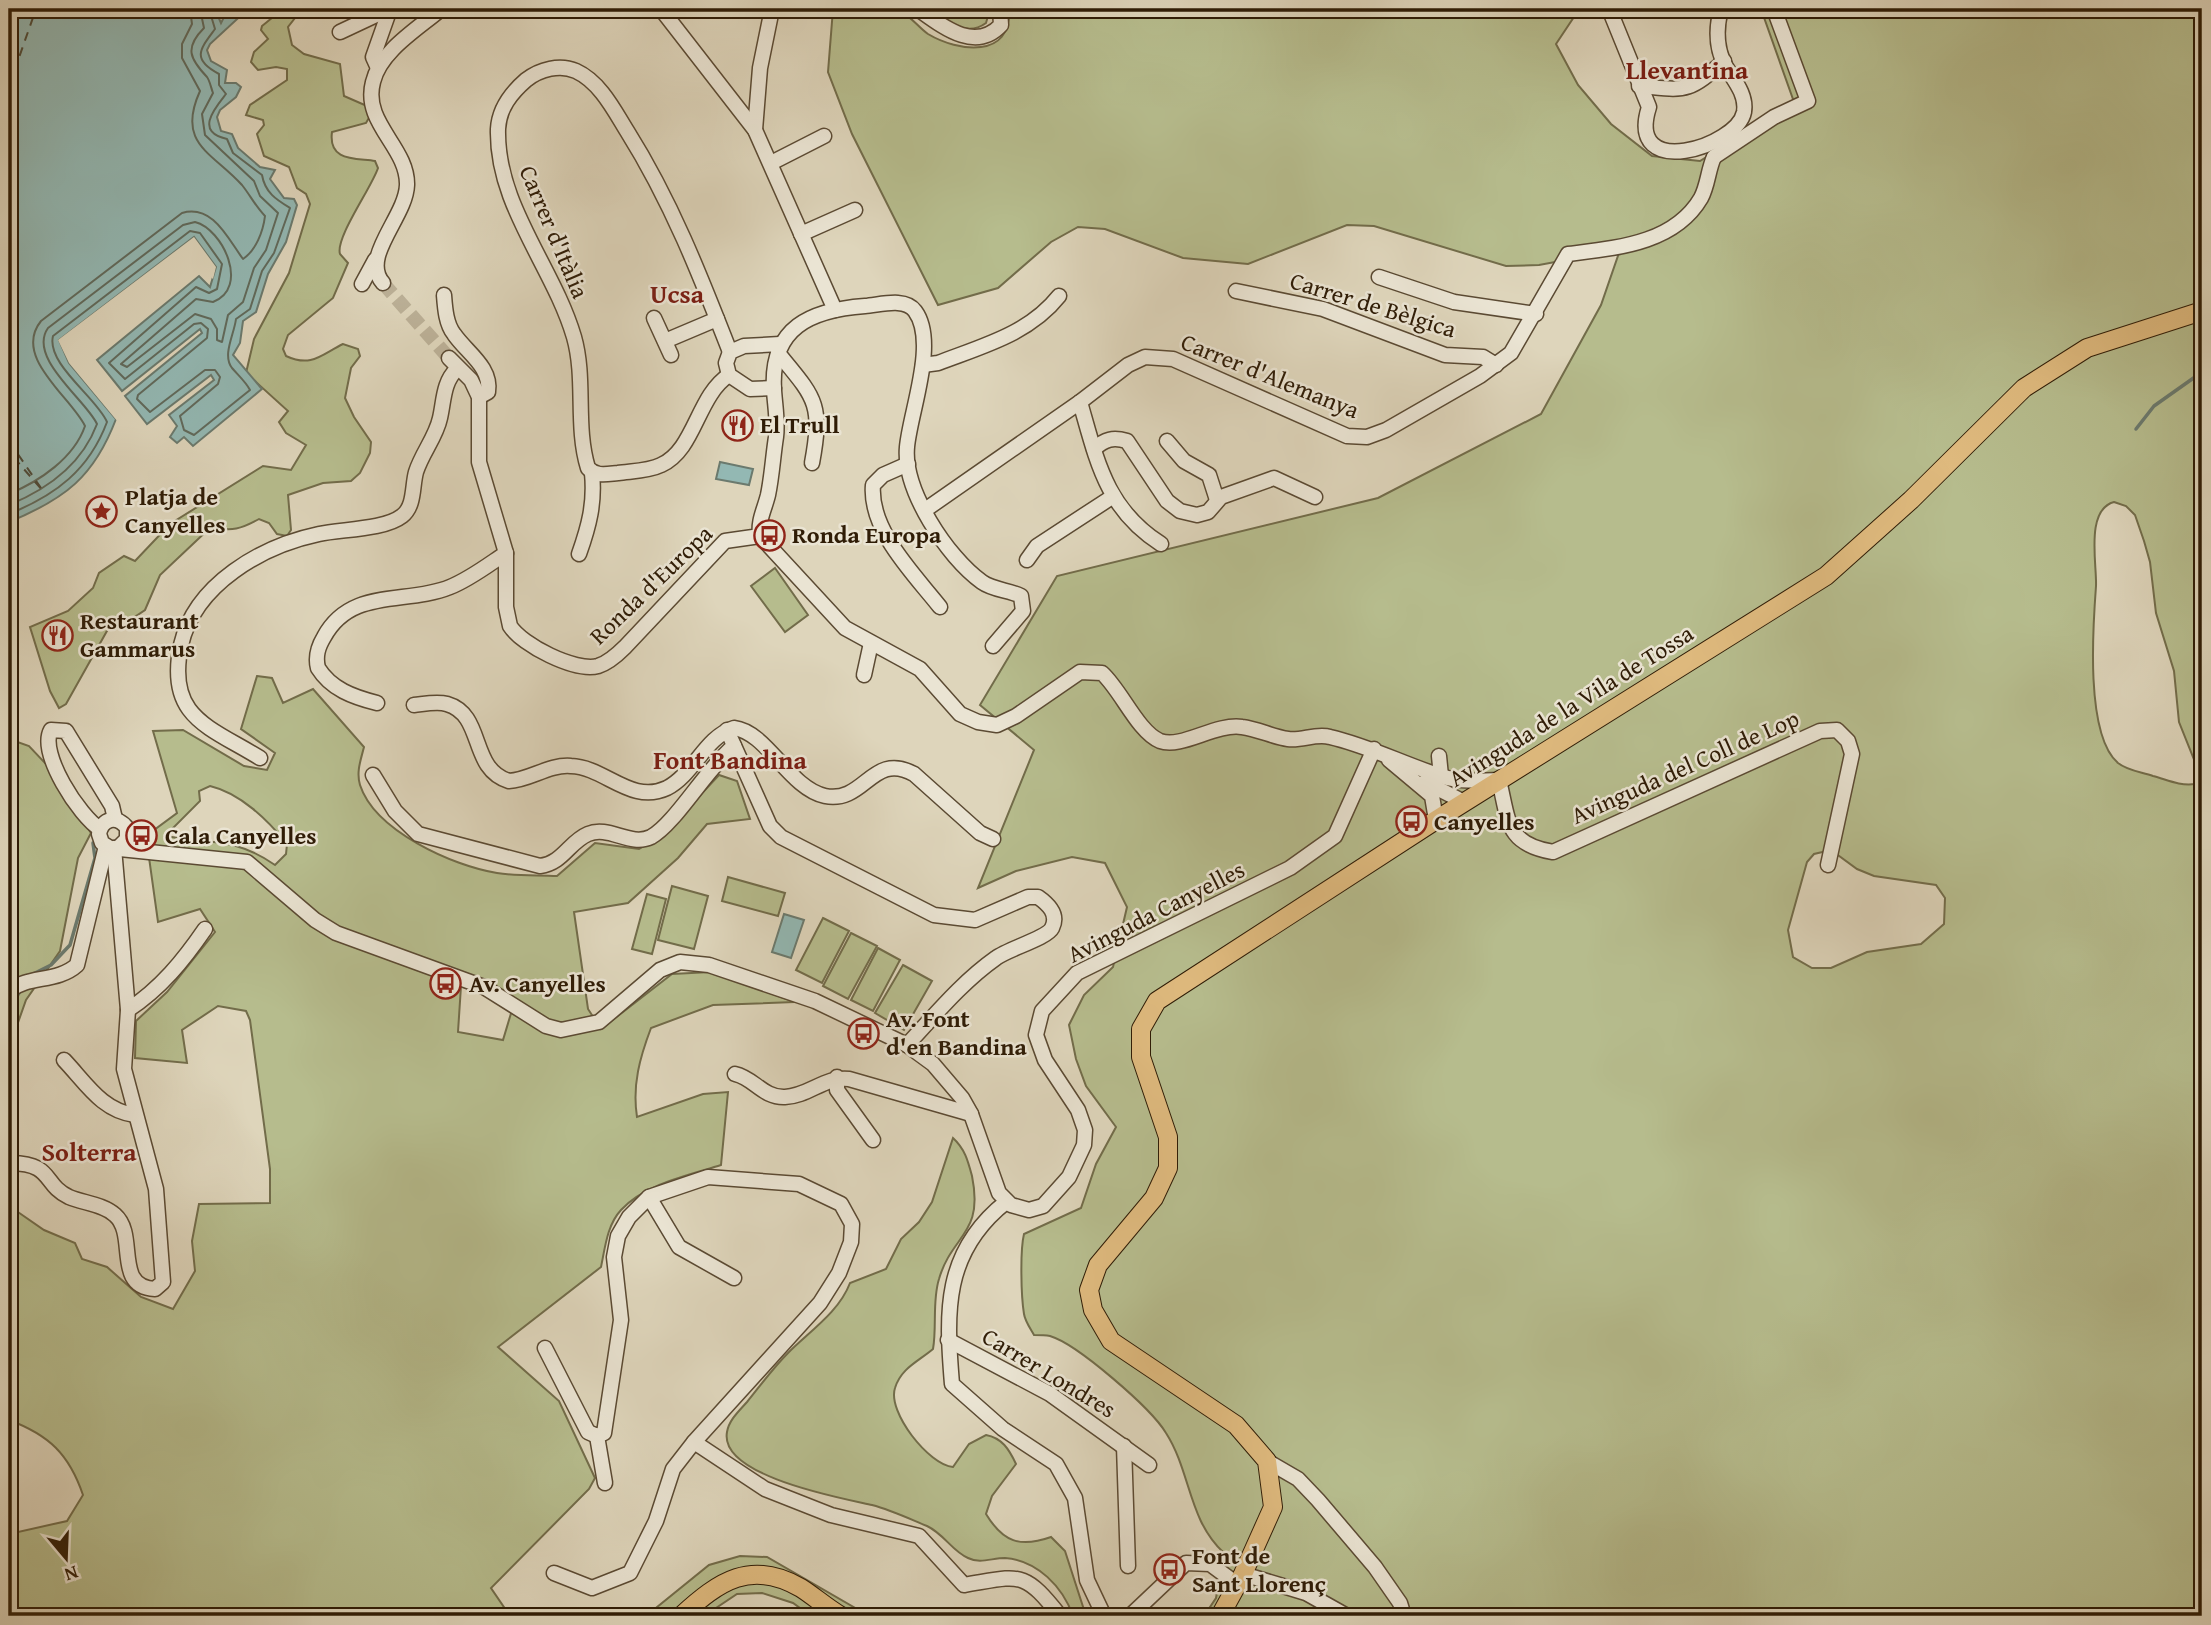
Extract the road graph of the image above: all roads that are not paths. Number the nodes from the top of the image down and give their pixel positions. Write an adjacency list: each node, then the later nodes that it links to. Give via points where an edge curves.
1 (389, 9): 10 (street); 12 (street, via 373,57)
2 (441, 9): 12 (street)
3 (661, 9): 14 (street)
4 (772, 9): 14 (street, via 760,68)
5 (918, 9): 6 (street, via 970,38 993,34 1001,25)
6 (1000, 9)
7 (1721, 9): 11 (street, via 1718,39)
8 (1774, 9): 16 (street, via 1808,101)
9 (1610, 11): 13 (street)
10 (340, 32)
11 (1724, 61): 13 (street, via 1684,90); 16 (street, via 1742,95 1744,112)
12 (378, 68): 20 (street, via 373,109 402,161 407,185 399,215)
13 (1639, 86): 16 (street, via 1649,107 1644,122 1657,148 1670,153)
14 (755, 130): 17 (street)
15 (824, 136): 17 (street)
16 (1710, 151): 29 (street, Carrer d'Alemanya, via 1700,199 1682,222 1656,237 1621,247 1568,254)
17 (771, 163): 19 (street)
18 (855, 210): 19 (street)
19 (801, 234): 27 (street)
20 (375, 260): 22 (street); 23 (street)
21 (1379, 277): 29 (street, via 1454,302)
22 (383, 283)
23 (362, 284)
24 (1236, 291): 35 (street, Carrer de Bèlgica, via 1323,309 1445,355 1483,357)
25 (444, 296): 38 (street, Ronda d'Europa, via 451,331 479,363 488,382 488,392)
26 (1059, 296): 34 (street, via 1025,328)
27 (835, 310): 32 (street, via 804,321); 34 (street, via 902,303 914,309 921,321)
28 (2200, 312): 68 (main road, Avinguda de la Vila de Tossa, via 2087,348 2024,388 1826,576)
29 (1536, 314): 35 (street, Carrer d'Alemanya, via 1511,353)
30 (654, 318): 31 (street, via 668,348)
31 (717, 319): 33 (street, Carrer d'Itàlia); 44 (street, Carrer d'Itàlia, via 687,240 654,174 601,92 586,77 564,68 529,78 507,100 499,118 501,165 512,200 574,337 584,449)
32 (779, 349): 33 (street, via 744,346); 37 (street); 42 (street, via 818,411)
33 (730, 352): 36 (street)
34 (923, 365): 43 (street, via 907,447)
35 (1496, 365): 39 (street, Carrer d'Alemanya, via 1367,437 1347,436 1173,359 1156,356 1128,365)
36 (729, 374): 37 (street, via 750,388); 44 (street, via 709,392 687,439 662,465)
37 (774, 388): 49 (street, via 777,427 767,497 758,521)
38 (479, 397): 51 (street, Ronda d'Europa, via 479,462); 64 (street, via 471,380 453,364 439,422 417,470 405,513 391,521 317,534 251,559 225,576 188,627 177,667 183,701 197,719)
39 (1080, 402): 41 (street); 48 (street, Carrer d'Alemanya)
40 (1167, 441): 47 (street, via 1184,461 1209,475)
41 (1094, 449): 45 (street); 47 (street, via 1103,441 1127,441 1167,501 1180,510 1197,515 1208,512)
42 (812, 463)
43 (908, 464): 48 (street); 54 (street, via 883,475 873,485 872,497 884,531)
44 (592, 473): 52 (street, Carrer d'Itàlia, via 593,503)
45 (1112, 497): 50 (street, via 1141,531); 53 (street, via 1037,546)
46 (1315, 497): 47 (street, via 1274,478)
47 (1217, 500)
48 (925, 510): 56 (street, via 951,553 983,583 1021,596 1023,611)
49 (760, 536): 51 (street, Ronda d'Europa, via 725,541 625,648 593,667 561,660 513,632 506,607); 55 (street, via 828,614)
50 (1161, 544)
51 (506, 553): 58 (street, via 450,587 363,602 331,626 317,652 318,668 337,688)
52 (579, 554)
53 (1027, 560)
54 (940, 607)
55 (871, 643): 57 (street); 62 (street, via 920,669 960,714 978,722 997,725 1080,672 1102,673 1117,686 1145,730 1158,740 1174,743 1225,727 1243,727 1291,740 1326,736)
56 (993, 646)
57 (864, 675)
58 (376, 703)
59 (414, 705): 60 (street, via 446,704 459,710 486,766 499,778 521,780 570,765 641,792 657,792 678,781)
60 (727, 730): 61 (street); 74 (street, via 740,729 751,736 808,788 824,796 847,794 891,766 903,768)
61 (734, 746): 66 (street, via 651,836 640,840 594,832 584,835 556,861 540,866 418,834 395,811); 81 (street, via 774,831 924,912 975,920 1028,897 1038,897 1052,908 1054,921 1048,933 1012,948 986,966)
62 (1374, 749): 65 (street); 67 (street); 90 (street, Avinguda Canyelles, via 1335,836 1290,869 1077,973 1042,1011 1036,1035 1045,1060 1079,1110 1084,1145 1069,1177 1043,1206 1029,1210)
63 (1439, 756): 67 (street)
64 (260, 758)
65 (1402, 770): 69 (street); 71 (street, via 1432,796)
66 (373, 775)
67 (1441, 776): 68 (street)
68 (1499, 780): 69 (main road, Avinguda de la Vila de Tossa); 77 (street, Avinguda del Coll de Lop, via 1514,835 1530,848 1553,852 1821,731 1837,730 1852,754)
69 (1464, 802): 71 (main road, Avinguda de la Vila de Tossa)
70 (115, 819): 72 (street); 72 (street, via 112,806 66,731 51,730 48,742 53,765 84,815); 73 (street)
71 (1436, 820): 97 (main road, Avinguda de la Vila de Tossa, via 1181,983 1157,1001 1141,1029 1141,1057 1168,1137 1168,1168 1154,1198 1098,1265 1089,1290 1093,1310 1111,1341 1236,1425)
72 (100, 829): 75 (street, via 100,839)
73 (128, 832): 75 (street, via 127,839); 76 (street)
74 (993, 839)
75 (113, 848): 76 (street); 79 (street, via 77,965 66,975); 80 (street)
76 (170, 853): 81 (street, via 247,862 336,933 484,987 545,1026 561,1030 599,1022 660,970 695,962 815,1001)
77 (1828, 865)
78 (205, 929): 80 (street, via 179,966)
79 (9, 991)
80 (128, 1010): 86 (street, via 124,1069)
81 (907, 1045): 85 (street, via 941,1073)
82 (64, 1060): 86 (street, via 106,1105)
83 (735, 1074): 84 (street, via 769,1094 785,1097)
84 (837, 1077): 85 (street); 87 (street, via 837,1090)
85 (971, 1114): 90 (street, via 994,1185)
86 (135, 1115): 88 (street, via 156,1189 163,1282 155,1289 145,1288 131,1276 124,1229 116,1216 66,1195 42,1169)
87 (873, 1140)
88 (11, 1163)
89 (649, 1197): 91 (street, via 679,1247); 94 (street, via 618,1236 614,1257 621,1320 604,1433); 95 (street, via 708,1177 799,1184 841,1204 852,1224 851,1242 839,1273 820,1303)
90 (1006, 1202): 92 (street, via 980,1227 956,1269 948,1304)
91 (734, 1278)
92 (948, 1340): 96 (street, Carrer Londres, via 1050,1394); 106 (street, via 952,1384 1003,1429 1056,1464 1075,1498 1087,1580)
93 (545, 1348): 94 (street, via 588,1432)
94 (597, 1436): 99 (street)
95 (694, 1442): 101 (street, via 673,1469 656,1521 629,1573 592,1588); 105 (street, via 765,1489 831,1515 919,1536 964,1585 1018,1576 1037,1587)
96 (1124, 1447): 98 (street, Carrer Londres); 100 (street, Carrer Londres)
97 (1267, 1461): 102 (main road, via 1273,1507); 110 (street, via 1298,1479 1318,1500 1375,1567)
98 (1149, 1465)
99 (606, 1483)
100 (1128, 1566)
101 (554, 1573)
102 (1240, 1579): 107 (street, via 1210,1564 1186,1563); 108 (main road); 109 (street, via 1306,1593)
103 (681, 1616): 104 (main road, via 706,1593 746,1574 768,1573)
104 (841, 1616)
105 (1060, 1616)
106 (1104, 1616)
107 (1130, 1616)
108 (1220, 1616)
109 (1347, 1616)
110 (1404, 1616)

